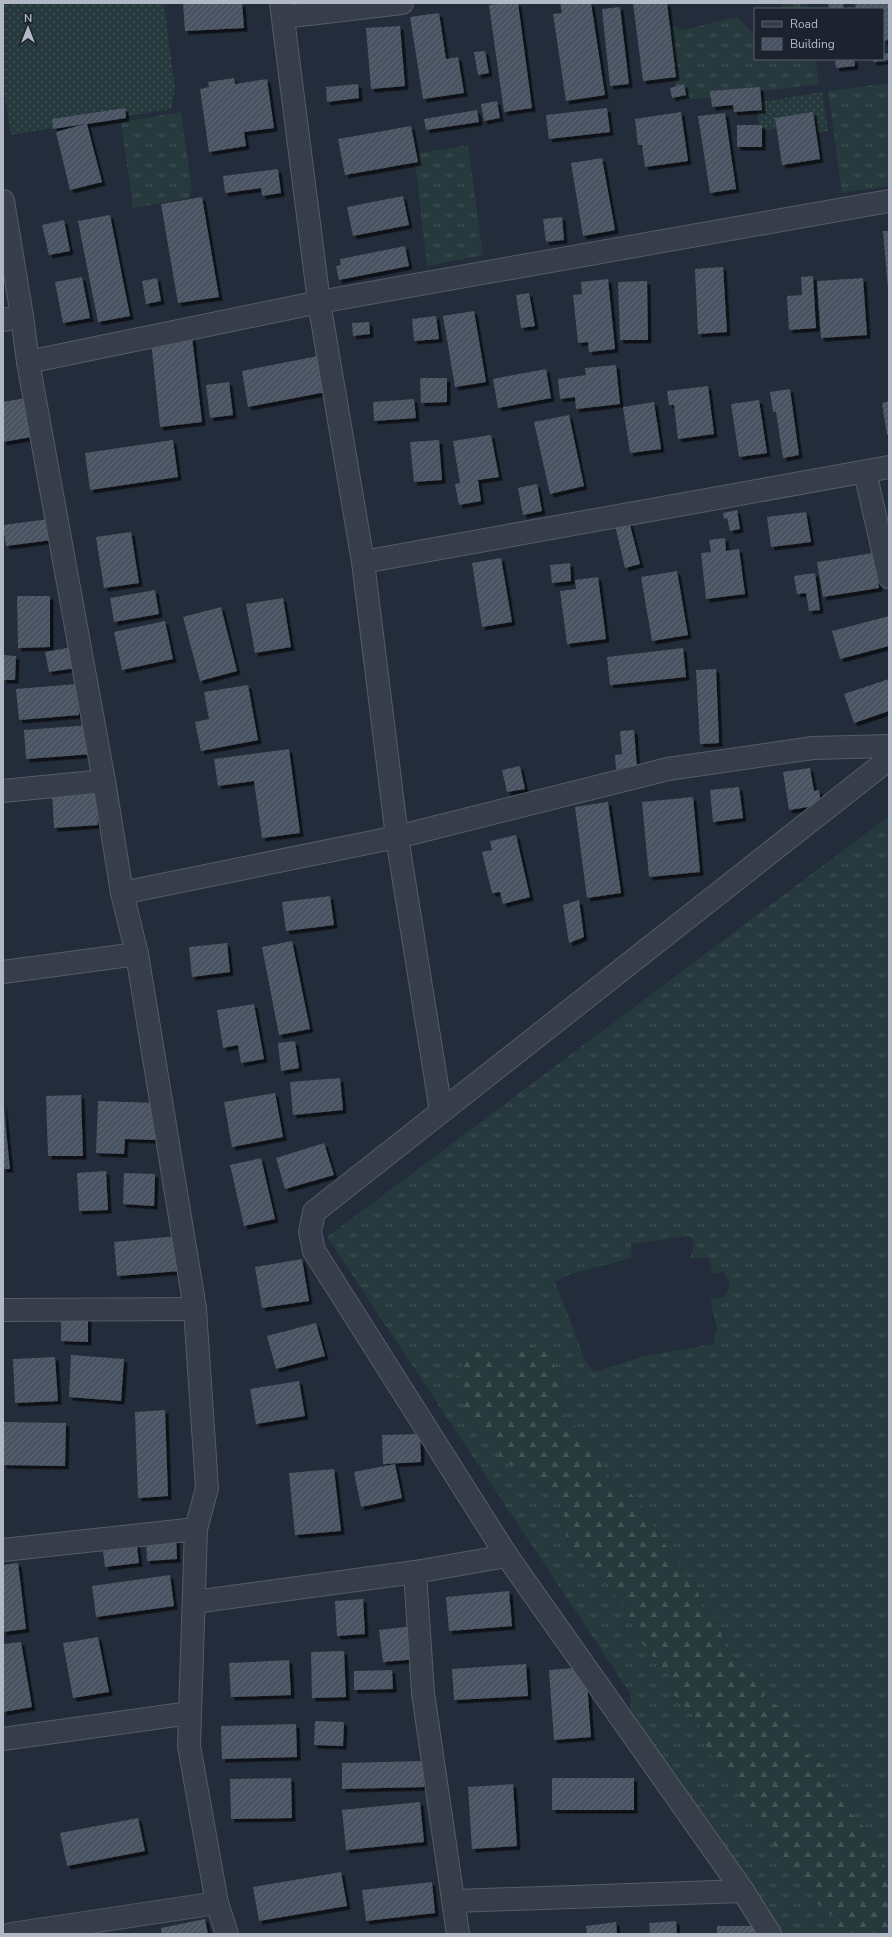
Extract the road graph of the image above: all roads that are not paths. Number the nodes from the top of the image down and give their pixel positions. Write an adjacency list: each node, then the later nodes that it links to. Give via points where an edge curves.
1 (402, 3): 2 (street)
2 (282, 10): 5 (street)
3 (889, 201): 5 (street)
4 (3, 202): 6 (street)
5 (319, 302): 7 (street); 10 (street)
6 (13, 318): 7 (street)
7 (28, 362): 14 (street)
8 (889, 467): 9 (street)
9 (865, 472): 10 (street); 11 (street)
10 (363, 562): 16 (street)
11 (889, 576)
12 (889, 746): 16 (street, via 813,748 668,769)
13 (889, 759): 20 (street)
14 (104, 781): 15 (street); 17 (street)
15 (3, 791)
16 (397, 837): 17 (street); 20 (street)
17 (122, 894): 18 (street)
18 (137, 954): 19 (street); 21 (street)
19 (3, 972)
20 (441, 1111): 25 (street, via 314,1212 310,1232 314,1251)
21 (195, 1309): 22 (street); 23 (street, via 207,1488)
22 (3, 1310)
23 (196, 1529): 24 (street); 27 (street)
24 (3, 1550)
25 (507, 1556): 26 (street); 30 (street)
26 (415, 1572): 27 (street); 31 (street, via 423,1693)
27 (194, 1602): 28 (street)
28 (190, 1713): 29 (street); 32 (street, via 189,1746)
29 (3, 1739)
30 (742, 1891): 31 (street); 36 (street)
31 (455, 1901): 35 (street)
32 (217, 1903): 33 (street); 34 (street)
33 (11, 1934)
34 (227, 1934)
35 (458, 1934)
36 (770, 1934)

